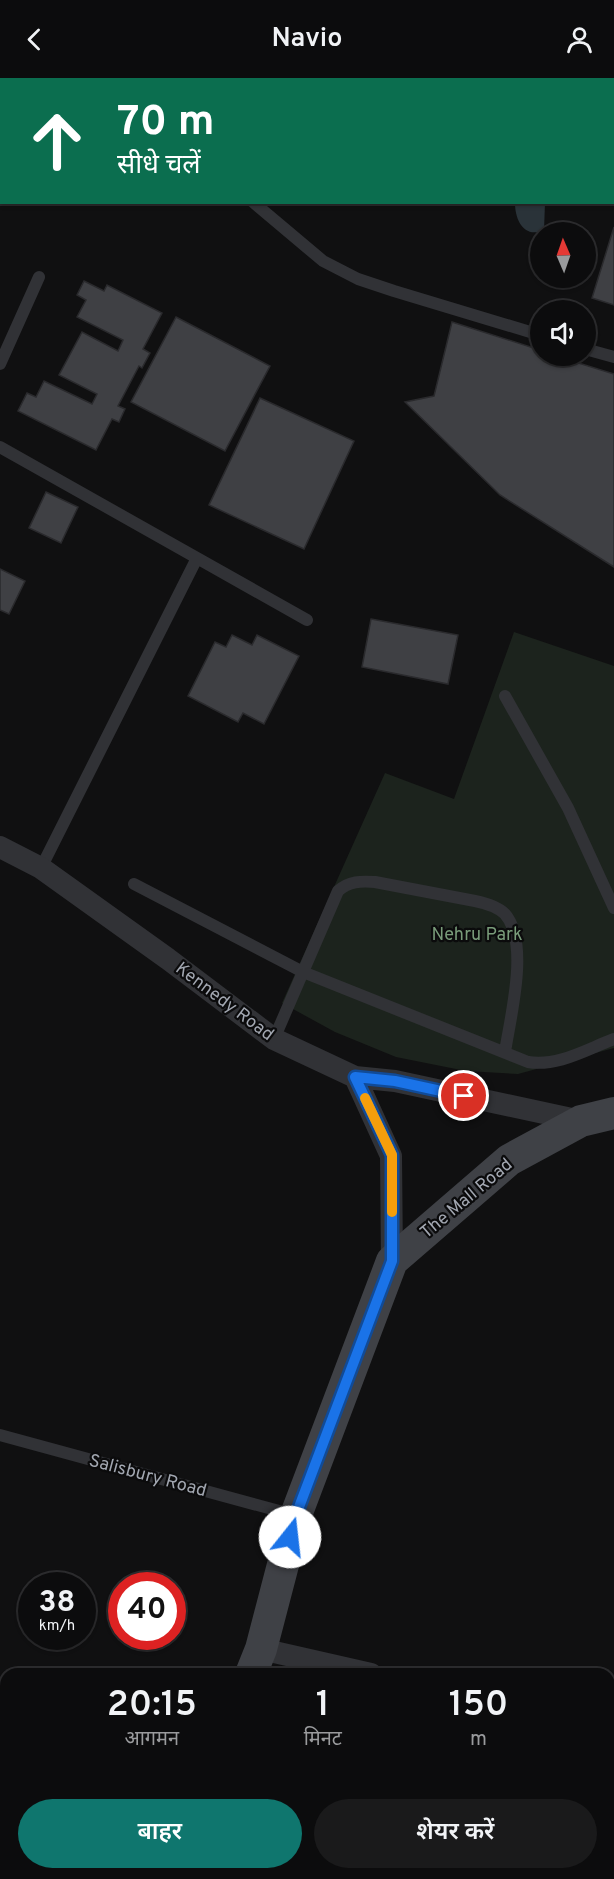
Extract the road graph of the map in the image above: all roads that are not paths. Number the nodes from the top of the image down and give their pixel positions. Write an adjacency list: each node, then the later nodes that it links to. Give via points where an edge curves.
1 (255, 204): 3 (lane, via 323,261 358,279)
2 (39, 277): 6 (lane)
3 (530, 332)
4 (596, 352): 5 (lane)
5 (614, 357)
6 (0, 364)
7 (0, 447): 8 (lane)
8 (197, 558): 9 (lane); 12 (lane)
9 (308, 620)
10 (505, 696): 14 (lane, via 568,808)
11 (0, 847): 12 (street, Kennedy Road)
12 (41, 868): 16 (street, Kennedy Road)
13 (134, 884): 15 (lane)
14 (614, 908)
15 (303, 972): 16 (lane); 18 (lane); 18 (lane, via 334,899 345,885 375,882 492,905 505,914 518,956)
16 (274, 1039): 19 (street, Kennedy Road)
17 (614, 1039): 18 (lane, via 546,1064 528,1062)
18 (505, 1052)
19 (355, 1077): 21 (street, Kennedy Road, via 395,1081); 22 (street, via 392,1155)
20 (614, 1114): 21 (street, The Mall Road)
21 (581, 1121): 22 (street, The Mall Road, via 509,1160)
22 (392, 1261): 24 (street, The Mall Road)
23 (0, 1435): 24 (lane, Salisbury Road)
24 (296, 1515): 25 (street, The Mall Road)
25 (256, 1661): 26 (street)
26 (318, 1668)

